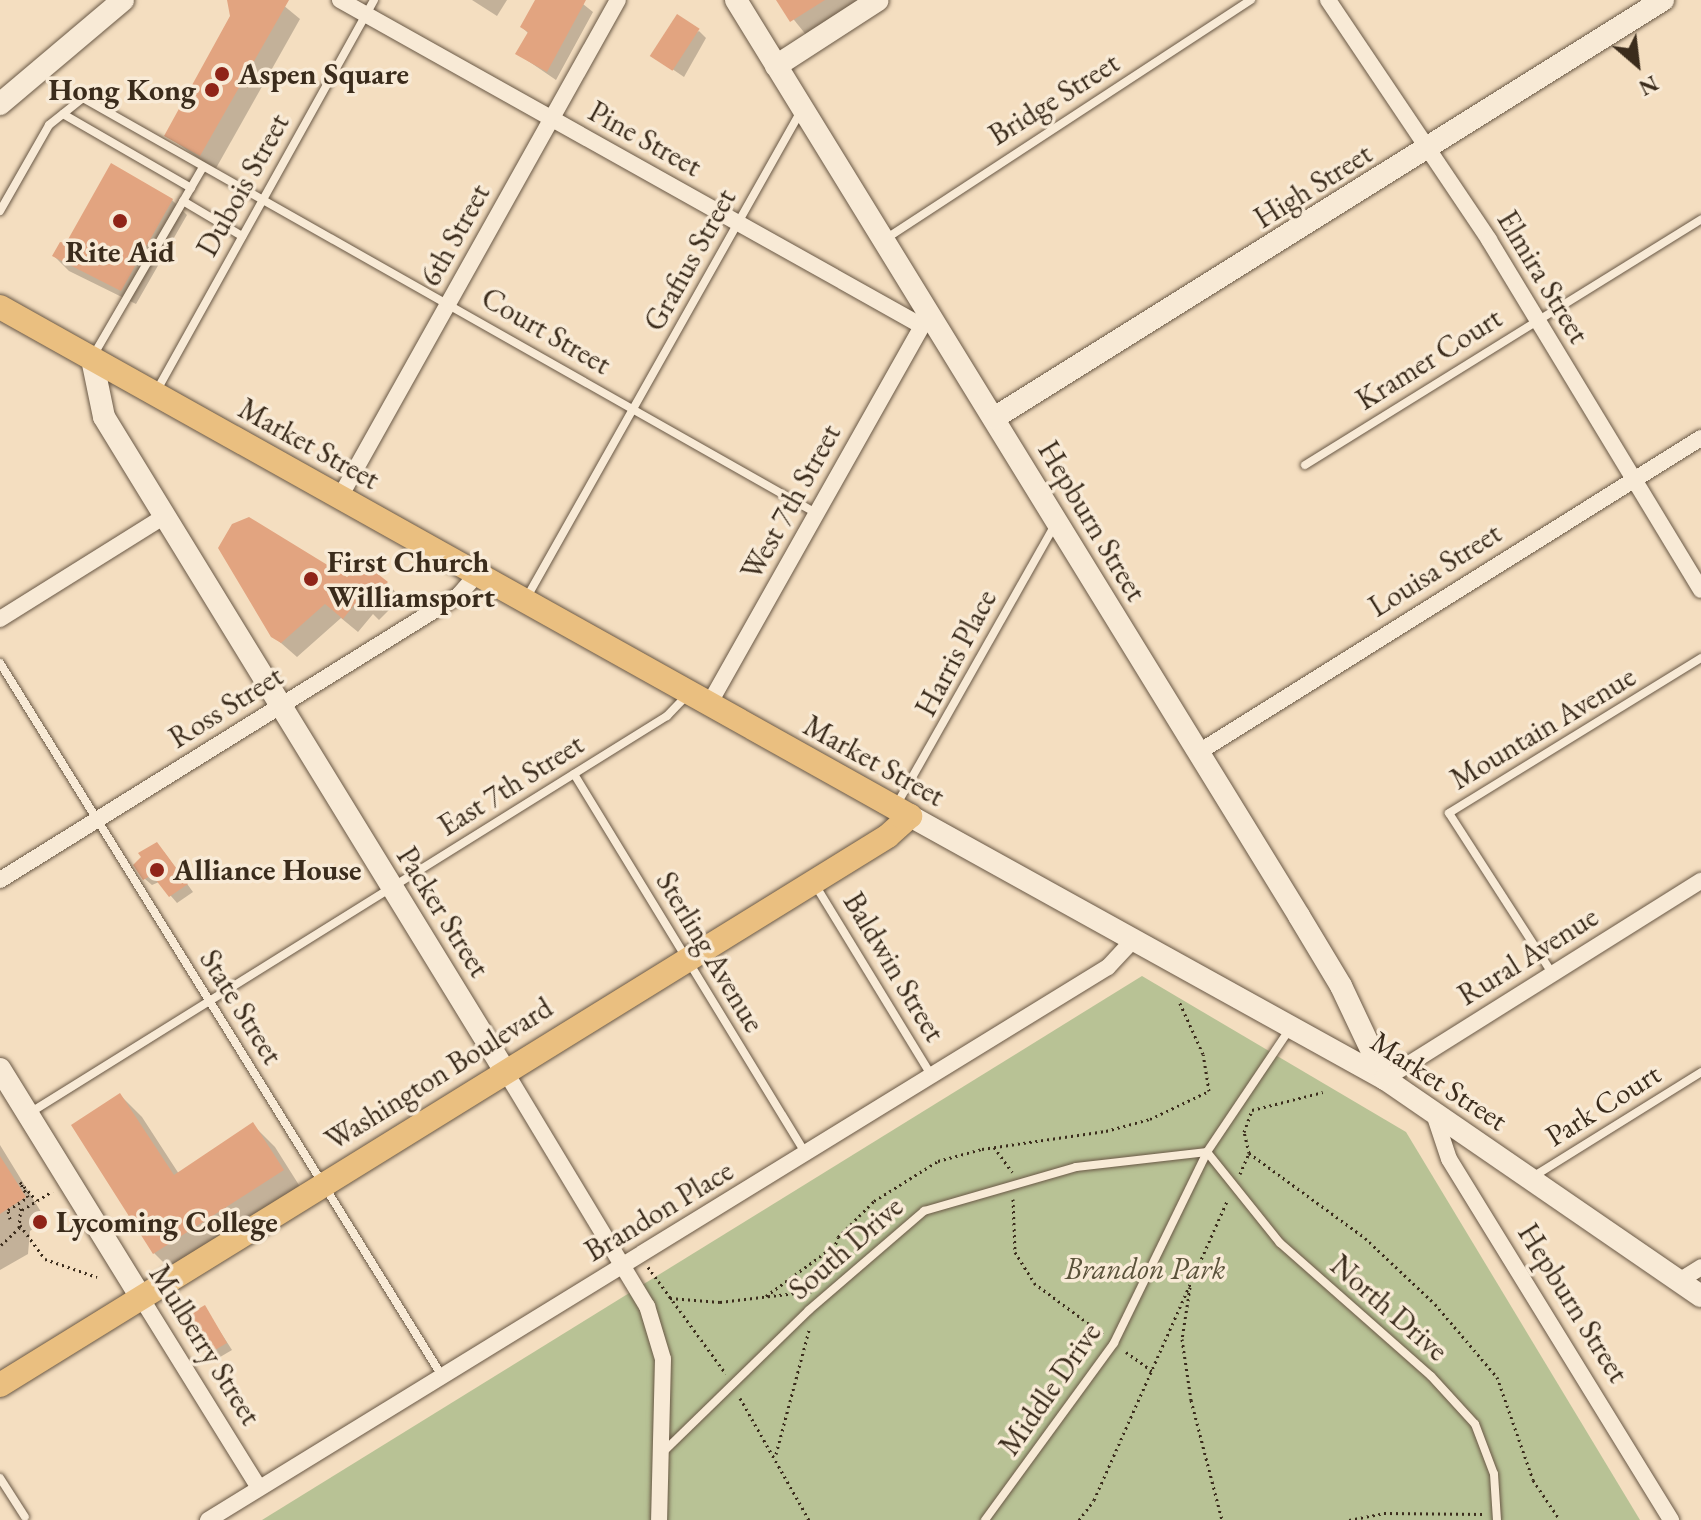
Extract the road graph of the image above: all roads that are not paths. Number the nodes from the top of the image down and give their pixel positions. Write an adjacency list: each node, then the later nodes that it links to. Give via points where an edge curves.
1 (123, 0): 11 (main road)
2 (340, 0): 9 (street, Pine Street)
3 (618, 0): 14 (street, 6th Street)
4 (736, 0): 10 (main road, Hepburn Street)
5 (878, 0): 10 (main road)
6 (1251, 0): 24 (lane, Bridge Street)
7 (1328, 0): 15 (street, Elmira Street)
8 (1663, 0): 15 (main road, High Street)
9 (370, 7): 14 (street, Pine Street); 19 (lane, Dubois Street)
10 (776, 66): 12 (main road, Hepburn Street)
11 (0, 104)
12 (803, 109): 22 (lane, Grafius Street); 24 (main road, Hepburn Street)
13 (63, 114): 16 (lane, Court Street, via 83,98); 17 (lane); 20 (lane, via 49,125)
14 (552, 119): 22 (street, Pine Street); 25 (street, 6th Street)
15 (1429, 148): 27 (street, Elmira Street); 32 (main road, High Street)
16 (203, 167): 17 (lane); 19 (lane, Court Street)
17 (191, 188): 18 (lane)
18 (183, 201): 23 (lane); 29 (lane)
19 (261, 201): 23 (lane, Dubois Street); 25 (lane, Court Street)
20 (0, 211)
21 (1701, 219): 27 (lane, Kramer Court)
22 (738, 223): 28 (street, Pine Street); 31 (lane, Grafius Street)
23 (242, 236): 30 (lane, Dubois Street)
24 (883, 241): 28 (main road, Hepburn Street)
25 (449, 303): 31 (lane, Court Street); 36 (street, 6th Street)
26 (0, 307): 29 (main road, Market Street)
27 (1537, 321): 34 (lane, Kramer Court); 35 (street, Elmira Street)
28 (927, 323): 32 (main road, Hepburn Street); 37 (street, West 7th Street)
29 (92, 359): 30 (main road, Market Street); 38 (main road, Packer Street, via 104,417)
30 (154, 394): 36 (main road, Market Street)
31 (634, 409): 37 (lane, Court Street); 42 (lane, Grafius Street)
32 (994, 418): 39 (main road, Hepburn Street)
33 (1701, 438): 35 (street, Louisa Street)
34 (1305, 465)
35 (1633, 480): 41 (street, Elmira Street); 48 (street, Louisa Street)
36 (340, 497): 40 (main road, Market Street)
37 (816, 513): 46 (street, West 7th Street)
38 (163, 517): 43 (street); 47 (main road, Packer Street)
39 (1058, 520): 48 (main road, Hepburn Street); 50 (lane, Harris Place)
40 (477, 574): 42 (main road, Market Street); 47 (street, Ross Street, via 459,595)
41 (1701, 590)
42 (525, 602): 46 (main road, Market Street)
43 (0, 619)
44 (1701, 658): 58 (lane, Mountain Avenue, via 1449,813)
45 (0, 663): 51 (lane, State Street)
46 (698, 700): 49 (lane, East 7th Street); 50 (main road, Market Street)
47 (279, 707): 51 (street, Ross Street); 55 (main road, Packer Street)
48 (1199, 752): 65 (main road, Hepburn Street, via 1341,986)
49 (574, 774): 55 (lane, East 7th Street); 57 (lane, Sterling Avenue)
50 (902, 812): 54 (main road, Washington Boulevard, via 888,836); 56 (main road, Market Street)
51 (98, 819): 52 (street, Ross Street); 59 (lane, State Street)
52 (0, 880)
53 (1701, 881): 58 (street, Rural Avenue)
54 (814, 882): 57 (main road, Washington Boulevard); 64 (lane, Baldwin Street)
55 (393, 887): 59 (lane, East 7th Street); 62 (main road, Packer Street)
56 (1132, 941): 60 (main road, Market Street); 64 (street, Brandon Place, via 1108,967)
57 (686, 960): 62 (main road, Washington Boulevard); 69 (lane, Sterling Avenue)
58 (1552, 973): 65 (street, Rural Avenue)
59 (208, 1001): 66 (lane, East 7th Street); 71 (lane, State Street)
60 (1289, 1030): 65 (main road, Market Street); 68 (lane, Middle Drive)
61 (0, 1069): 66 (main road, Mulberry Street)
62 (505, 1071): 71 (main road, Washington Boulevard); 72 (street, Packer Street)
63 (1701, 1072): 70 (lane, Park Court)
64 (933, 1077): 69 (street, Brandon Place)
65 (1385, 1079): 67 (main road, Market Street)
66 (28, 1114): 75 (main road, Mulberry Street)
67 (1434, 1114): 70 (main road, Market Street); 87 (street, Hepburn Street, via 1449,1159)
68 (1207, 1152): 79 (lane, South Drive, via 1076,1167 924,1211 809,1310); 83 (lane, North Drive, via 1280,1243 1431,1376 1475,1424 1494,1474); 86 (lane, Middle Drive, via 1114,1343)
69 (806, 1154): 72 (street, Brandon Place)
70 (1530, 1179): 74 (main road, Market Street)
71 (323, 1183): 75 (main road, Washington Boulevard); 77 (lane, State Street)
72 (625, 1264): 77 (street, Brandon Place); 79 (street, Packer Street, via 647,1306 663,1359)
73 (1701, 1267): 74 (street)
74 (1679, 1281): 76 (main road, Market Street)
75 (140, 1296): 78 (main road, Washington Boulevard); 81 (street, Mulberry Street)
76 (1701, 1296)
77 (442, 1377): 81 (street, Brandon Place)
78 (0, 1385)
79 (660, 1455): 85 (street, Packer Street)
80 (0, 1478): 82 (lane)
81 (259, 1488): 84 (street, Brandon Place)
82 (25, 1517)
83 (1497, 1518)
84 (208, 1520)
85 (659, 1520)
86 (985, 1520)
87 (1671, 1520)

